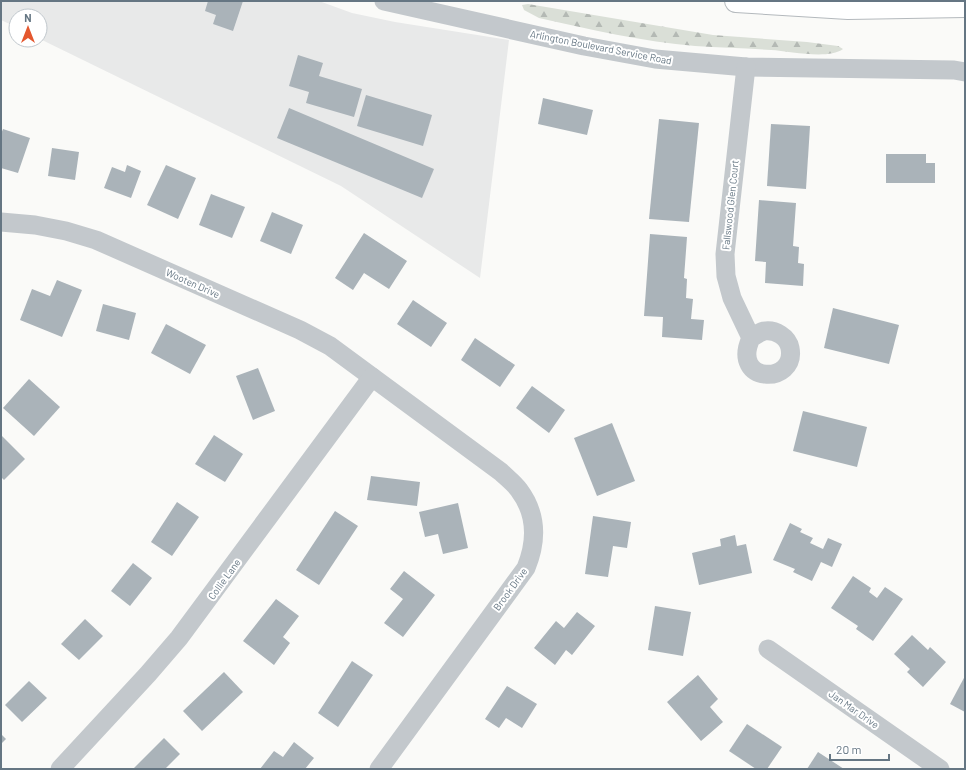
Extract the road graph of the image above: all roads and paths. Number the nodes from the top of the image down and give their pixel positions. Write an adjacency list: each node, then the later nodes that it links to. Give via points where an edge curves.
1 (384, 1): 4 (street, Arlington Boulevard Service Road, via 584,46 656,59)
2 (736, 1): 3 (highway, via 848,8)
3 (965, 6)
4 (746, 67): 5 (street, Arlington Boulevard Service Road); 7 (street, Fallswood Glen Court, via 724,254 732,298)
5 (965, 72)
6 (1, 222): 8 (street, Wooten Drive, via 35,225 96,240 300,330 330,346)
7 (750, 338)
8 (372, 377): 10 (street, Collie Lane, via 179,638); 11 (street, Brook Drive, via 501,472 527,502 533,518 534,534 532,554 526,568)
9 (768, 649): 12 (street, Jan Mar Drive)
10 (60, 769)
11 (379, 769)
12 (940, 769)

